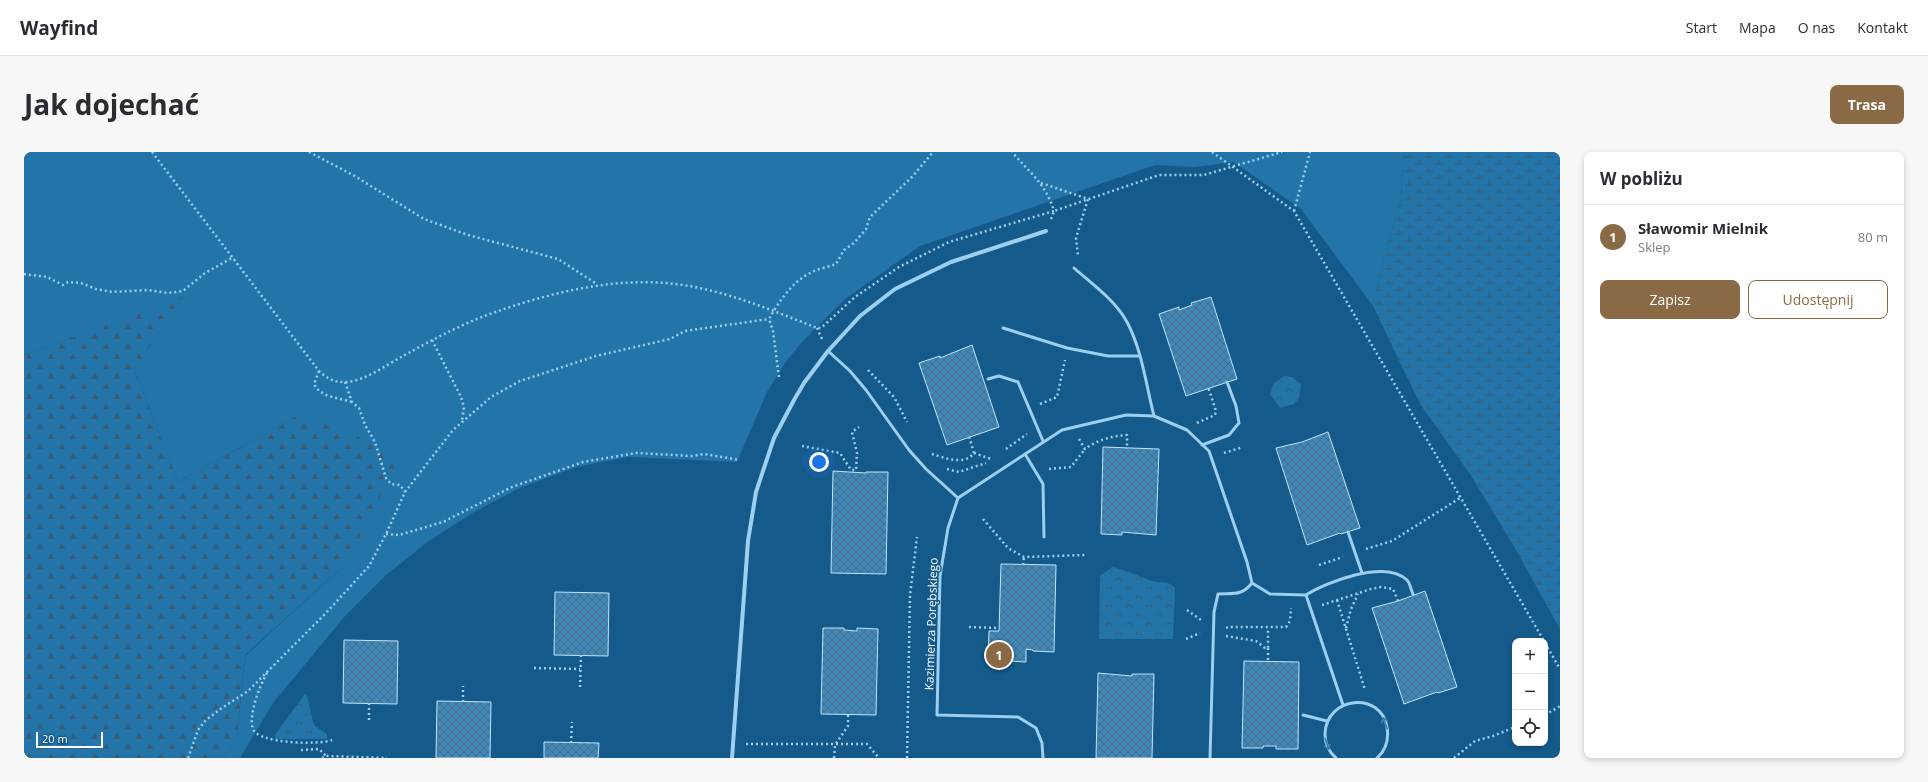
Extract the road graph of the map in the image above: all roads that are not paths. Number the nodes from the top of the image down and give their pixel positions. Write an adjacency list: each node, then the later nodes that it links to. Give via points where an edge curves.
1 (1046, 231): 4 (street, via 951,262 895,289 860,316)
2 (1074, 268): 5 (lane, via 1113,302 1127,320)
3 (1003, 328): 5 (lane, via 1067,348 1108,356)
4 (828, 351): 12 (lane, via 866,390 909,450); 22 (street, via 790,406 774,438 756,492 748,541)
5 (1139, 356): 8 (lane)
6 (988, 379): 9 (lane, via 999,376 1018,382)
7 (1227, 382): 10 (lane, via 1239,423 1229,435)
8 (1154, 416): 9 (lane, via 1126,415 1062,430); 10 (lane, via 1187,430)
9 (1043, 441): 11 (lane)
10 (1202, 445): 16 (lane, via 1210,451)
11 (1025, 454): 12 (lane); 14 (lane, via 1043,484)
12 (958, 498): 23 (lane, Kazimierza Porębskiego, via 948,528 940,576 937,715 1018,717 1036,728 1042,743)
13 (1348, 532): 15 (lane)
14 (1044, 537)
15 (1362, 573): 17 (lane, via 1389,572 1407,580); 18 (lane, via 1316,589)
16 (1252, 584): 18 (lane, via 1270,594); 24 (lane, via 1240,593 1218,594 1213,631)
17 (1413, 594)
18 (1306, 596): 19 (lane)
19 (1343, 705): 21 (lane); 26 (lane, one-way to 19, via 1385,748 1387,723 1381,714 1369,705 1357,702)
20 (1303, 715): 21 (lane)
21 (1327, 721): 25 (lane, one-way to 25, via 1325,739 1328,749)
22 (732, 758)
23 (1043, 758)
24 (1210, 758)
25 (1336, 758)
26 (1377, 758)

